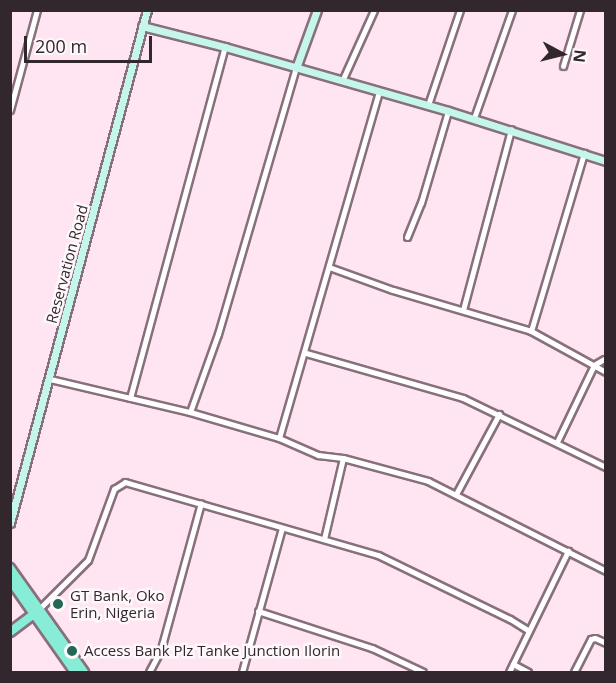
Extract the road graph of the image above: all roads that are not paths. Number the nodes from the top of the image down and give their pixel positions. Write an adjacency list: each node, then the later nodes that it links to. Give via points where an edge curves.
1 (37, 10): 14 (street)
2 (147, 10): 8 (street, Reservation Road)
3 (317, 10): 11 (street)
4 (374, 10): 13 (street)
5 (460, 10): 16 (street)
6 (512, 10): 19 (street)
7 (580, 10): 10 (street)
8 (142, 26): 9 (street); 31 (street, Reservation Road)
9 (225, 47): 11 (street); 32 (street)
10 (563, 66)
11 (296, 68): 13 (street); 33 (street, via 218,334)
12 (10, 81): 14 (street)
13 (342, 81): 15 (street)
14 (18, 83): 17 (street)
15 (379, 91): 16 (street); 24 (street)
16 (428, 105): 18 (street)
17 (10, 110)
18 (448, 111): 19 (street); 23 (street, via 421,204)
19 (474, 118): 20 (street)
20 (511, 129): 21 (street); 25 (street)
21 (584, 153): 22 (street); 26 (street)
22 (606, 161)
23 (407, 237)
24 (329, 267): 25 (street); 27 (street)
25 (464, 310): 26 (street)
26 (531, 331): 29 (street)
27 (306, 353): 34 (street, via 463,398); 35 (street)
28 (605, 357): 29 (street); 30 (street)
29 (594, 365): 30 (street); 36 (street)
30 (603, 370)
31 (50, 379): 32 (street); 41 (street, Reservation Road)
32 (130, 398): 33 (street)
33 (190, 412): 35 (street)
34 (500, 414): 36 (street); 39 (street)
35 (279, 438): 37 (street, via 318,455)
36 (557, 442): 38 (street)
37 (343, 458): 39 (street); 43 (street)
38 (606, 467)
39 (456, 494): 44 (street)
40 (201, 503): 42 (street); 48 (street, via 130,483 117,485 92,554); 57 (street, via 161,649)
41 (10, 523)
42 (282, 528): 43 (street); 49 (street)
43 (324, 539): 51 (street, via 396,562)
44 (568, 551): 46 (street); 51 (street)
45 (10, 568): 48 (main road)
46 (606, 571)
47 (10, 580): 48 (main road)
48 (37, 608): 50 (main road); 52 (main road); 55 (main road); 56 (main road)
49 (258, 610): 58 (street); 59 (street, via 372,648)
50 (10, 626)
51 (529, 631): 54 (street)
52 (10, 632)
53 (606, 643): 62 (street, via 591,639)
54 (513, 664): 60 (street); 61 (street)
55 (75, 672)
56 (84, 672)
57 (149, 672)
58 (242, 672)
59 (423, 672)
60 (508, 672)
61 (528, 672)
62 (574, 672)

